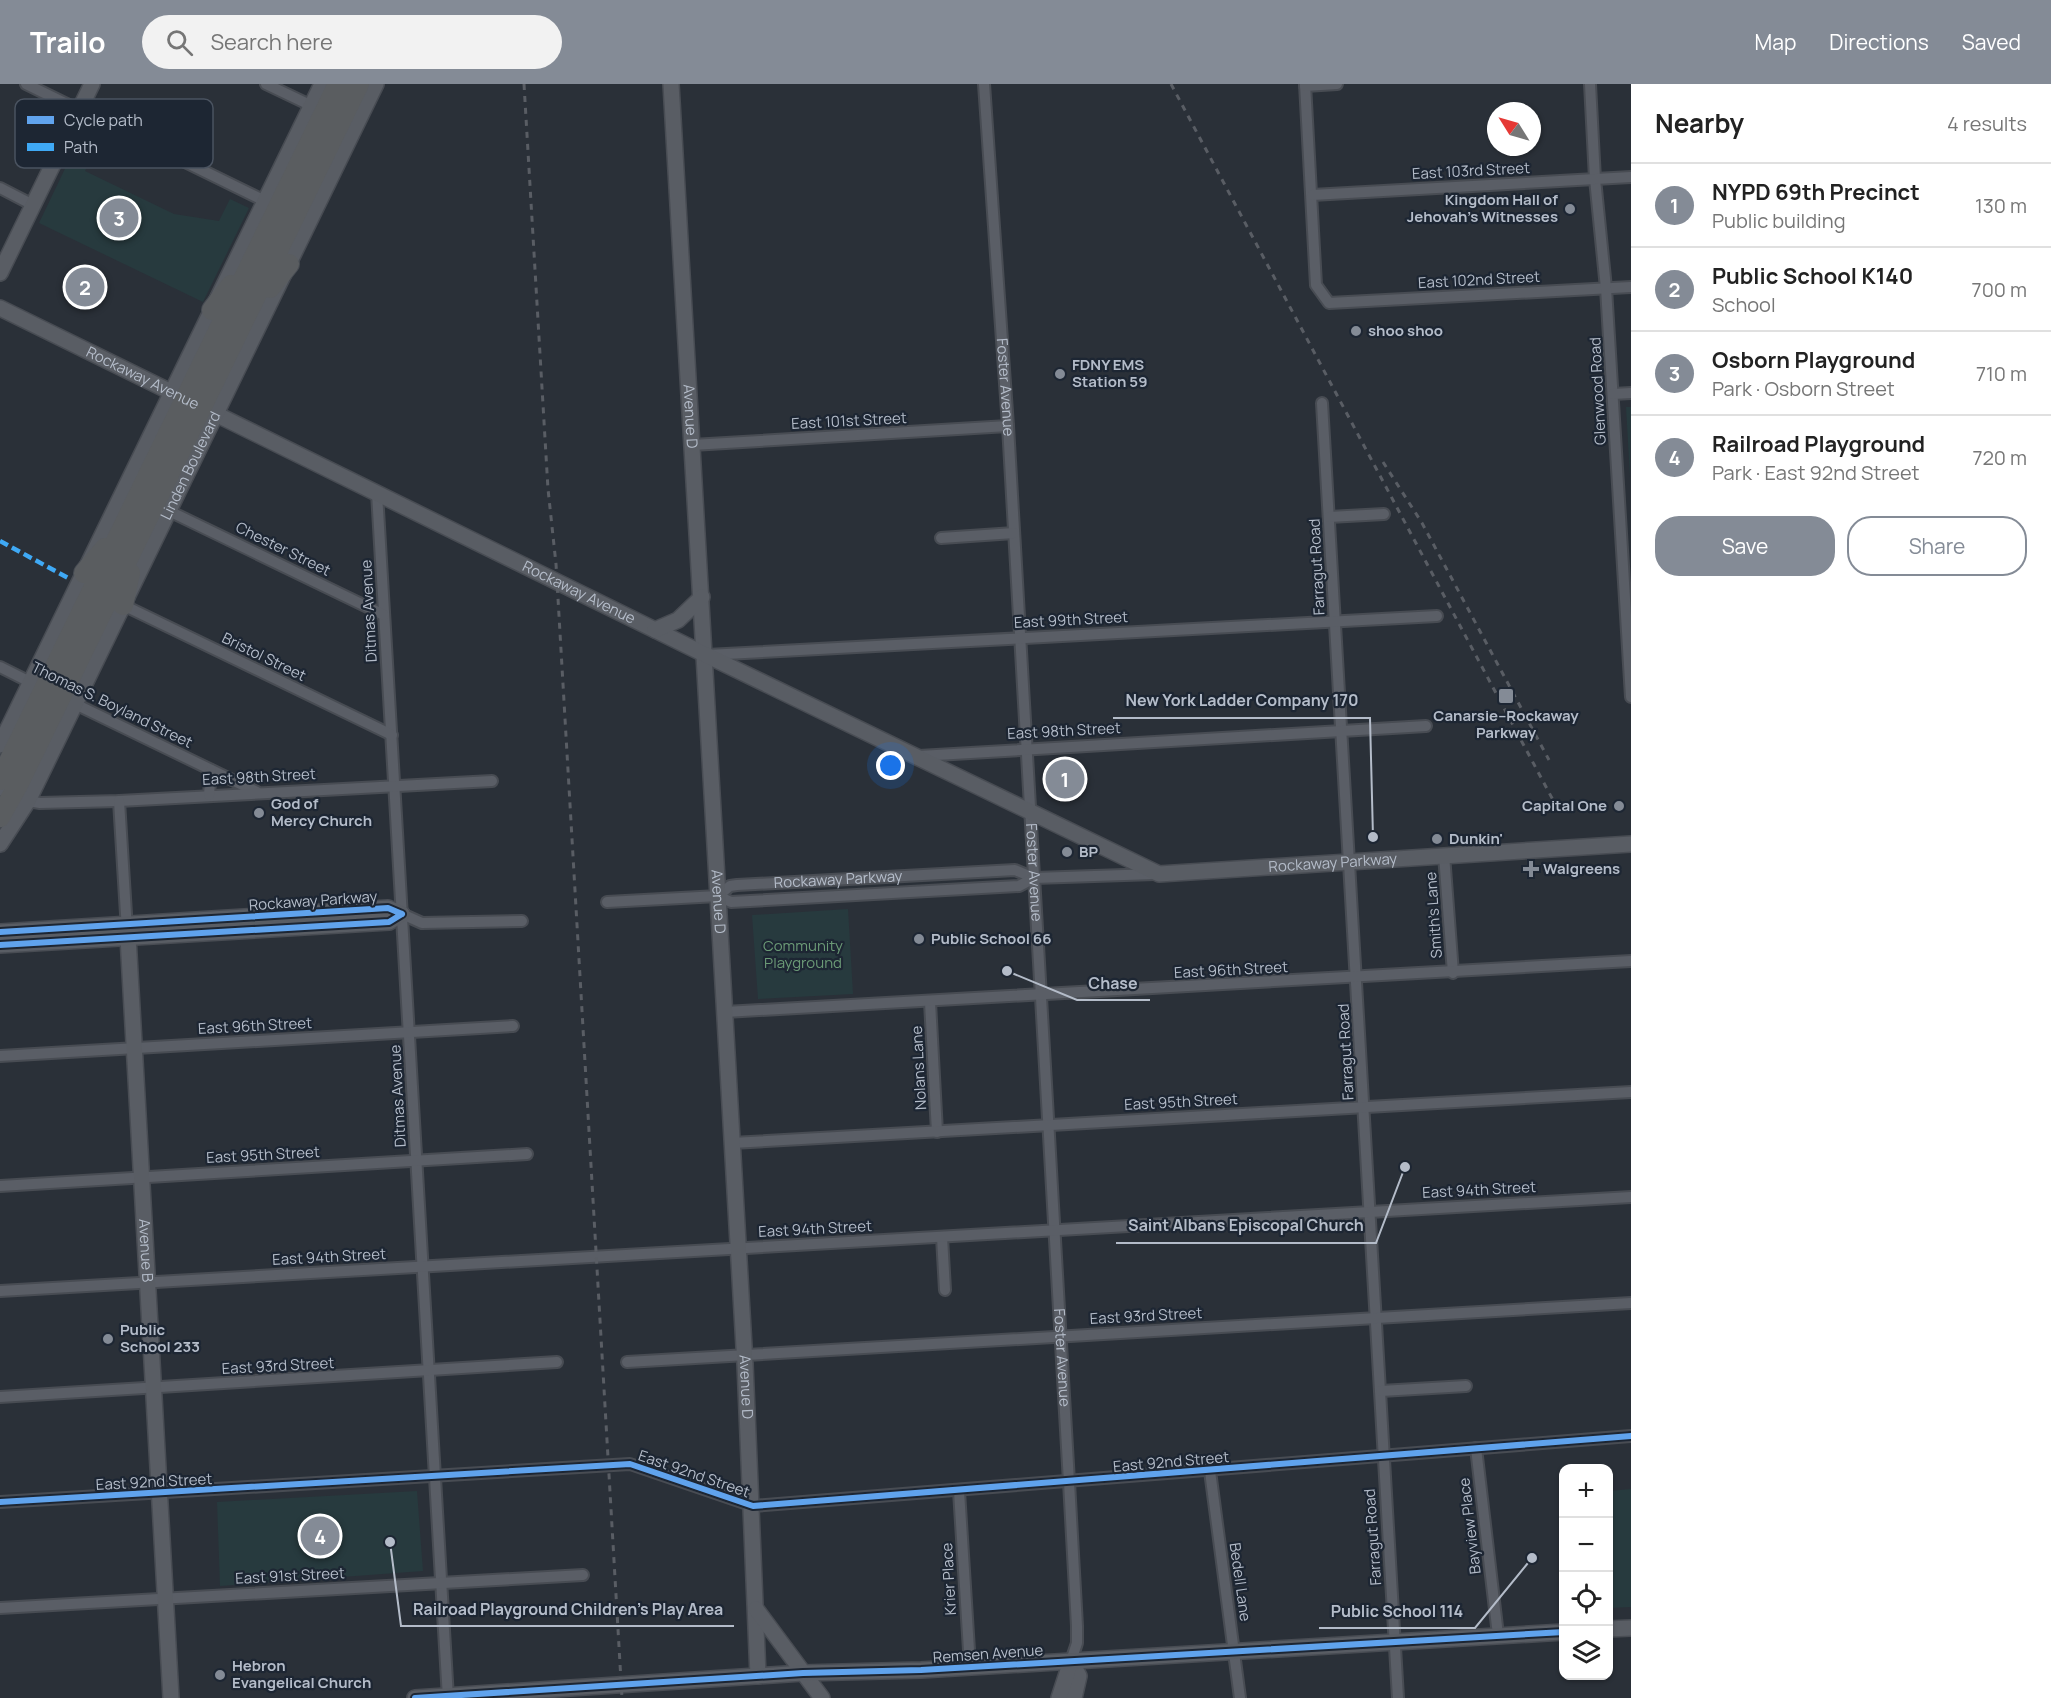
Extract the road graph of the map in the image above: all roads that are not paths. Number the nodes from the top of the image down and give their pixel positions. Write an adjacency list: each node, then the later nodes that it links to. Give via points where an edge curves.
1 (26, 84): 13 (street)
2 (92, 84): 14 (street)
3 (266, 84): 15 (street)
4 (322, 84): 15 (street)
5 (338, 84): 24 (highway, Linden Boulevard)
6 (360, 84): 32 (highway, Linden Boulevard)
7 (376, 84): 26 (street, Linden Boulevard)
8 (671, 84): 38 (street, Avenue D)
9 (984, 84): 37 (street, Foster Avenue)
10 (1337, 84): 12 (street)
11 (1590, 84): 20 (street, Glenwood Road)
12 (1305, 85): 22 (street)
13 (57, 99)
14 (84, 99)
15 (312, 106): 16 (street)
16 (296, 137): 24 (highway)
17 (51, 168): 23 (street)
18 (194, 168): 24 (street)
19 (1631, 177): 20 (street, East 103rd Street)
20 (1596, 179): 22 (street, East 103rd Street); 29 (street, Glenwood Road)
21 (0, 188): 23 (street)
22 (1312, 195): 29 (street, East 102nd Street, via 1316,285 1329,303)
23 (33, 205): 27 (street)
24 (271, 207): 25 (highway, Linden Boulevard); 31 (street, Linden Boulevard)
25 (258, 249): 31 (highway); 35 (highway, Linden Boulevard)
26 (289, 264): 32 (highway); 35 (street, Linden Boulevard)
27 (0, 273)
28 (1631, 287): 29 (street, East 102nd Street)
29 (1606, 288): 34 (street, Glenwood Road)
30 (0, 308): 35 (street, Rockaway Avenue)
31 (212, 310): 35 (street, Linden Boulevard)
32 (246, 319): 35 (highway, Linden Boulevard)
33 (1631, 393): 34 (street)
34 (1613, 394): 40 (street, Glenwood Road)
35 (194, 403): 39 (street, Rockaway Avenue); 42 (street, Linden Boulevard); 45 (highway, Linden Boulevard); 48 (highway, Linden Boulevard); 49 (street, Linden Boulevard)
36 (1322, 404): 44 (street, Farragut Road)
37 (1008, 426): 38 (street, East 101st Street); 46 (street, Foster Avenue)
38 (692, 445): 50 (street, Avenue D)
39 (378, 493): 53 (street, Ditmas Avenue); 56 (street, Rockaway Avenue)
40 (1619, 499): 41 (street); 51 (street, Glenwood Road)
41 (1631, 499)
42 (169, 511): 52 (street, Linden Boulevard); 53 (street, Chester Street)
43 (1384, 513): 44 (street)
44 (1329, 517): 55 (street, Farragut Road)
45 (124, 526): 49 (highway); 60 (highway, Linden Boulevard)
46 (1014, 533): 47 (street); 57 (street, Foster Avenue)
47 (941, 538)
48 (136, 545): 52 (highway); 60 (highway, Linden Boulevard)
49 (84, 573): 60 (street, Linden Boulevard)
50 (702, 597): 56 (street, via 678,620); 58 (street, Avenue D)
51 (1628, 604): 61 (street, Glenwood Road)
52 (123, 605): 60 (street, Linden Boulevard); 64 (street, Bristol Street)
53 (384, 615): 64 (street, Ditmas Avenue)
54 (1437, 616): 55 (street, East 99th Street)
55 (1335, 620): 57 (street, East 99th Street); 63 (street, Farragut Road)
56 (655, 630): 58 (street, Rockaway Avenue)
57 (1020, 638): 58 (street, East 99th Street); 66 (street, Foster Avenue)
58 (706, 655): 67 (street, Rockaway Avenue); 83 (street, Avenue D)
59 (0, 667): 60 (street, Thomas S. Boyland Street)
60 (53, 693): 65 (street, Linden Boulevard); 68 (street, Thomas S. Boyland Street); 71 (highway, Linden Boulevard); 71 (street, Linden Boulevard)
61 (1631, 697)
62 (1426, 726): 63 (street, East 98th Street)
63 (1342, 730): 66 (street, East 98th Street); 80 (street, Farragut Road)
64 (392, 735): 70 (street, Ditmas Avenue)
65 (0, 745)
66 (1026, 748): 67 (street, East 98th Street); 75 (street, Foster Avenue)
67 (919, 756): 75 (street, Rockaway Avenue)
68 (212, 770): 72 (street, Thomas S. Boyland Street); 73 (street)
69 (492, 781): 70 (street, East 98th Street)
70 (394, 785): 72 (street, East 98th Street); 85 (street, Ditmas Avenue)
71 (10, 792): 74 (street, East 98th Street); 76 (highway, Linden Boulevard); 77 (street, Linden Boulevard)
72 (258, 792): 73 (street, East 98th Street)
73 (208, 795): 74 (street, East 98th Street)
74 (119, 801): 87 (street, Avenue B)
75 (1030, 810): 81 (street, Rockaway Avenue); 82 (street, Foster Avenue)
76 (0, 817)
77 (0, 844)
78 (1631, 844): 79 (street, Rockaway Parkway)
79 (1444, 855): 80 (street, Rockaway Parkway); 91 (street, Smith's Lane)
80 (1350, 861): 81 (street, Rockaway Parkway); 92 (street, Farragut Road)
81 (1159, 873): 82 (street, Rockaway Parkway)
82 (1034, 878): 83 (street, Rockaway Parkway, via 1019,886 731,902); 83 (street, Rockaway Parkway, via 1015,870 737,885); 93 (street, Foster Avenue)
83 (718, 896): 84 (street, Rockaway Parkway); 95 (street, Avenue D)
84 (607, 902)
85 (402, 914): 86 (street, via 422,922); 87 (street, Rockaway Parkway, via 389,922); 97 (street, Ditmas Avenue)
86 (522, 921)
87 (127, 931): 88 (street, Rockaway Parkway); 89 (street, Rockaway Parkway); 98 (street, Avenue B)
88 (0, 932)
89 (0, 945)
90 (1631, 962): 91 (street, East 96th Street)
91 (1453, 973): 92 (street, East 96th Street)
92 (1357, 977): 93 (street, East 96th Street); 101 (street, Farragut Road)
93 (1041, 996): 94 (street, East 96th Street); 102 (street, Foster Avenue)
94 (930, 1002): 95 (street, East 96th Street); 103 (street, Nolans Lane)
95 (725, 1012): 104 (street, Avenue D)
96 (513, 1026): 97 (street, East 96th Street)
97 (409, 1032): 98 (street, East 96th Street); 106 (street, Ditmas Avenue)
98 (133, 1048): 99 (street, East 96th Street); 107 (street, Avenue B)
99 (0, 1056)
100 (1631, 1092): 101 (street, East 95th Street)
101 (1364, 1107): 102 (street, East 95th Street); 110 (street, Farragut Road)
102 (1048, 1125): 103 (street, East 95th Street); 111 (street, Foster Avenue)
103 (938, 1132): 104 (street, East 95th Street)
104 (732, 1143): 113 (street, Avenue D)
105 (527, 1154): 106 (street, East 95th Street)
106 (417, 1161): 107 (street, East 95th Street); 114 (street, Ditmas Avenue)
107 (141, 1178): 108 (street, East 95th Street); 115 (street, Avenue B)
108 (0, 1186)
109 (1631, 1197): 110 (street, East 94th Street)
110 (1370, 1212): 111 (street, East 94th Street); 119 (street, Farragut Road)
111 (1054, 1230): 112 (street, East 94th Street); 120 (street, Foster Avenue)
112 (942, 1237): 113 (street, East 94th Street); 116 (street)
113 (738, 1248): 114 (street, East 94th Street); 121 (street, Avenue D)
114 (422, 1267): 115 (street, East 94th Street); 124 (street, Ditmas Avenue)
115 (147, 1283): 117 (street, East 94th Street); 126 (street, Avenue B)
116 (945, 1290)
117 (0, 1292)
118 (1631, 1303): 119 (street, East 93rd Street)
119 (1374, 1318): 120 (street, East 93rd Street); 127 (street, Farragut Road)
120 (1061, 1336): 121 (street, East 93rd Street); 134 (street, Foster Avenue)
121 (745, 1354): 123 (street, East 93rd Street); 138 (street, Avenue D)
122 (557, 1362): 124 (street, East 93rd Street)
123 (627, 1362)
124 (429, 1372): 126 (street, East 93rd Street); 133 (street, Ditmas Avenue)
125 (1466, 1386): 127 (street)
126 (153, 1388): 128 (street, East 93rd Street); 136 (street, Avenue B)
127 (1381, 1391): 131 (street, Farragut Road)
128 (0, 1397)
129 (1631, 1436): 130 (street, East 92nd Street)
130 (1476, 1448): 131 (street, East 92nd Street); 147 (street, Bayview Place)
131 (1383, 1456): 132 (street, East 92nd Street); 148 (street, Farragut Road)
132 (1210, 1471): 134 (street, East 92nd Street); 149 (street, Bedell Lane)
133 (435, 1478): 136 (street, East 92nd Street); 138 (street, East 92nd Street, via 630,1464); 140 (street, Ditmas Avenue)
134 (1069, 1482): 135 (street, East 92nd Street); 150 (street, Foster Avenue, via 1077,1626)
135 (959, 1491): 138 (street, East 92nd Street); 151 (street, Krier Place)
136 (159, 1493): 137 (street, East 92nd Street); 141 (street, Avenue B)
137 (0, 1502)
138 (753, 1506): 143 (street, Avenue D)
139 (583, 1575): 140 (street, East 91st Street)
140 (441, 1582): 141 (street, East 91st Street); 154 (street, Ditmas Avenue)
141 (166, 1599): 142 (street, East 91st Street); 155 (street, Avenue B)
142 (0, 1608)
143 (756, 1609): 152 (street); 153 (street, Avenue D)
144 (1631, 1628): 145 (street)
145 (1613, 1629)
146 (1559, 1632): 147 (street, Remsen Avenue)
147 (1498, 1635): 148 (street, Remsen Avenue)
148 (1395, 1642): 149 (street, Remsen Avenue); 161 (street, Farragut Road)
149 (1234, 1651): 150 (street, Remsen Avenue); 160 (street, Bedell Lane)
150 (1071, 1661): 151 (street, Remsen Avenue); 158 (street, Foster Avenue); 159 (street, Foster Avenue, via 1079,1676)
151 (969, 1666): 152 (street, Remsen Avenue)
152 (803, 1673): 153 (street, Remsen Avenue); 157 (street)
153 (758, 1676): 154 (street, Remsen Avenue)
154 (448, 1697): 156 (street, Remsen Avenue)
155 (171, 1698)
156 (415, 1698)
157 (822, 1698)
158 (1059, 1698)
159 (1074, 1698)
160 (1240, 1698)
161 (1398, 1698)

